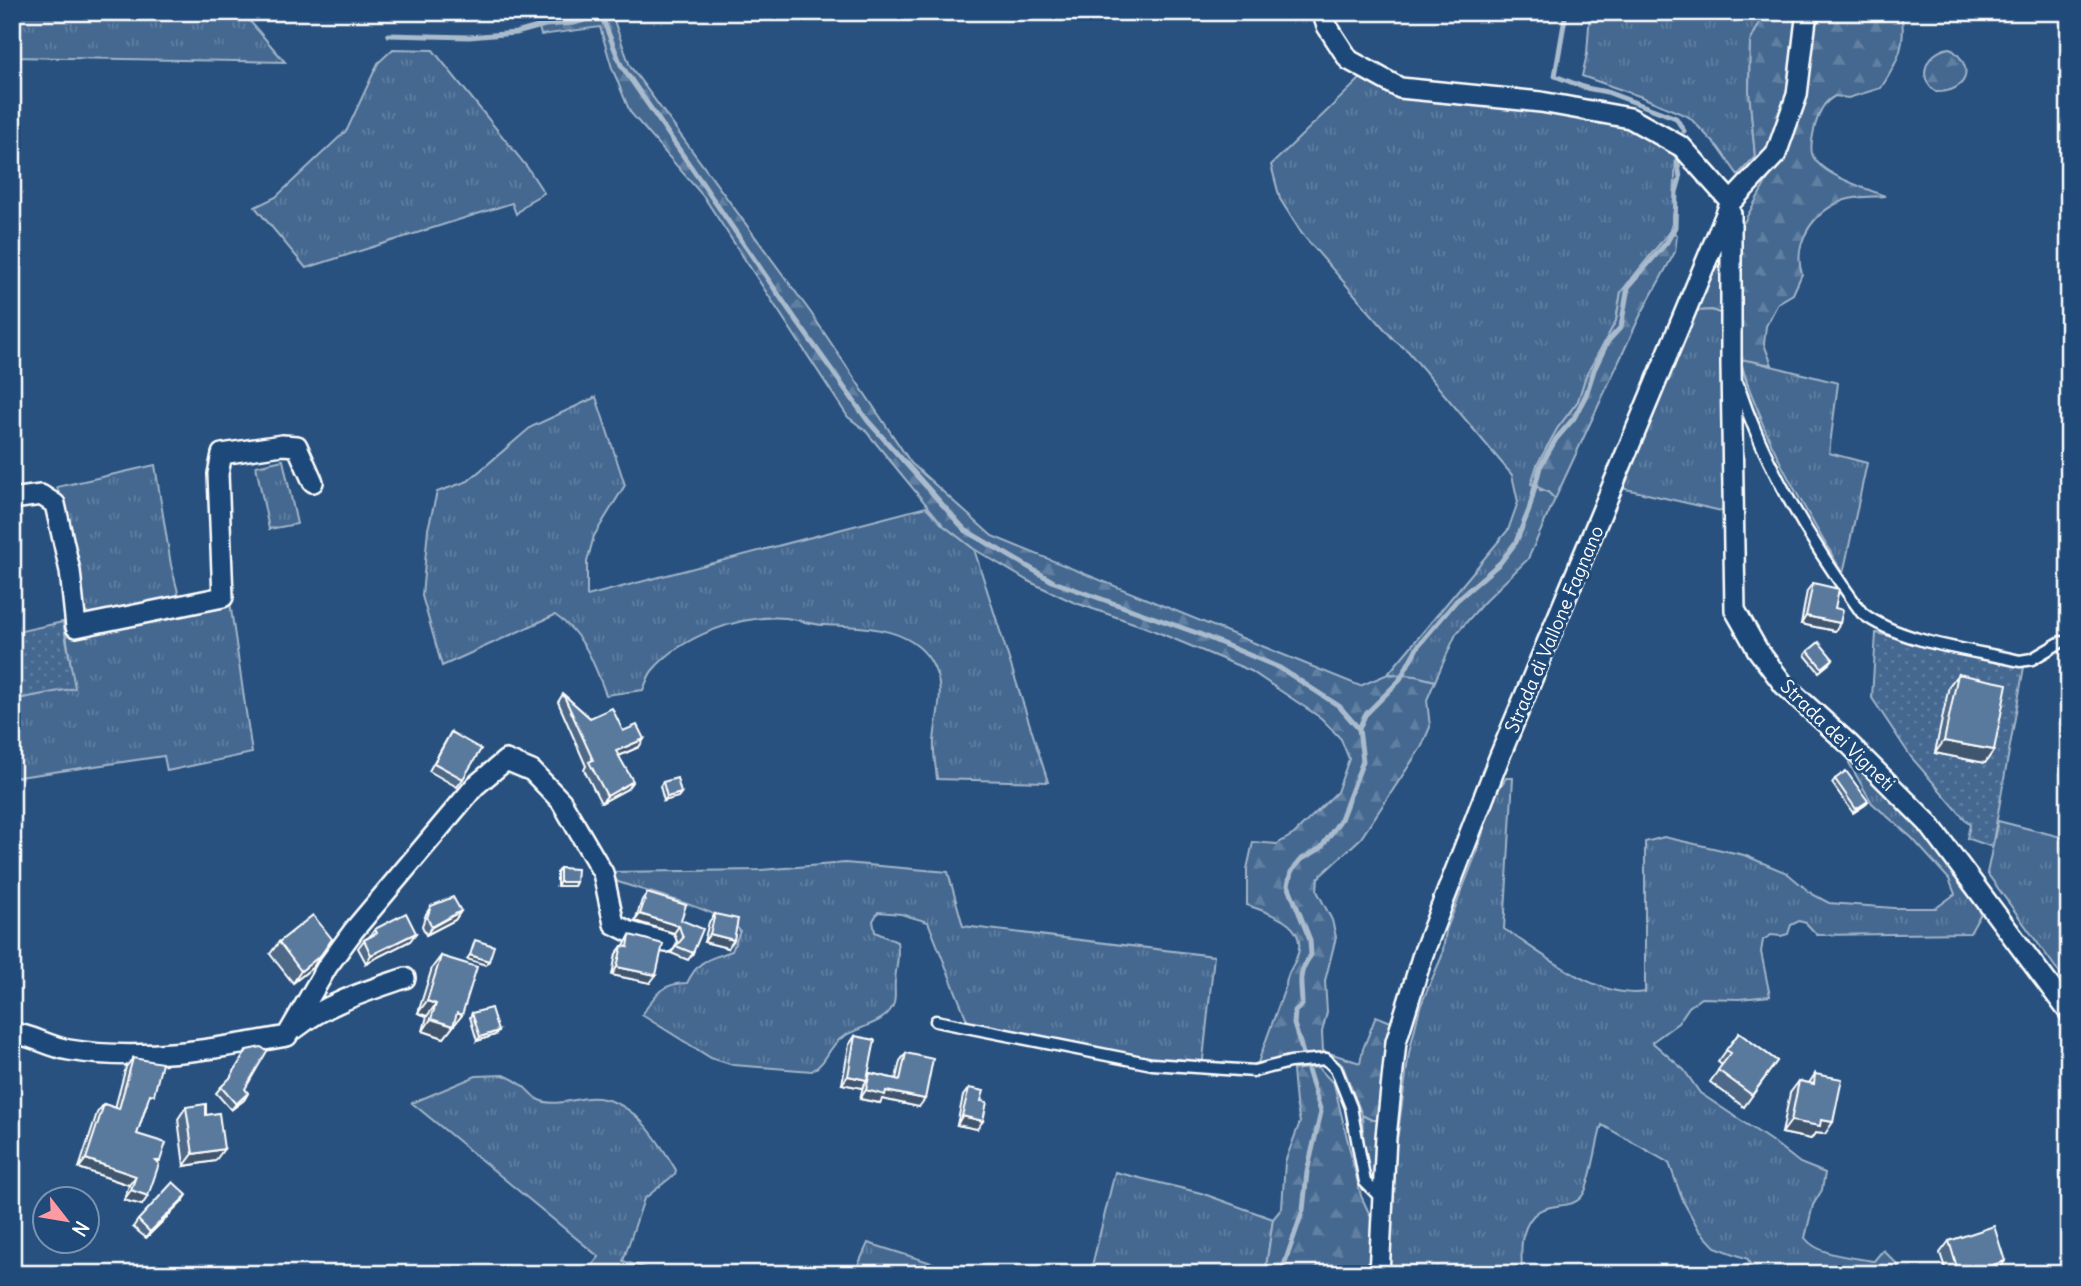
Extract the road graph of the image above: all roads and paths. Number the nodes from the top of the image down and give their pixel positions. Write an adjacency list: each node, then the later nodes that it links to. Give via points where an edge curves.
1 (1322, 12): 3 (street, via 1349,60 1400,88 1541,102 1630,118 1682,147)
2 (1811, 12): 3 (street, Strada di Vallone Fagnano, via 1806,19 1797,94 1776,154)
3 (1731, 202): 4 (street, Strada dei Vigneti); 14 (street, Strada di Vallone Fagnano, via 1499,758 1423,954 1396,1042)
4 (1731, 365): 7 (lane, via 1765,454 1793,507 1862,613 1904,635 2020,661); 10 (street, Strada dei Vigneti, via 1735,610 1784,685 1928,823)
5 (313, 482): 6 (street, via 297,446 222,454 218,474 223,597 76,627 55,504 41,495)
6 (12, 499)
7 (2061, 642)
8 (666, 942): 13 (street, via 614,924 603,873 561,801 532,771 506,760 475,786 354,930)
9 (405, 978): 13 (street, via 314,1014)
10 (2069, 1012)
11 (936, 1021): 14 (lane, via 1152,1064 1254,1071 1326,1059 1336,1069 1351,1107 1365,1182)
12 (12, 1033): 13 (street, via 65,1050 115,1056 228,1047)
13 (288, 1036)
14 (1383, 1199): 15 (street, Strada di Vallone Fagnano)
15 (1379, 1274)

